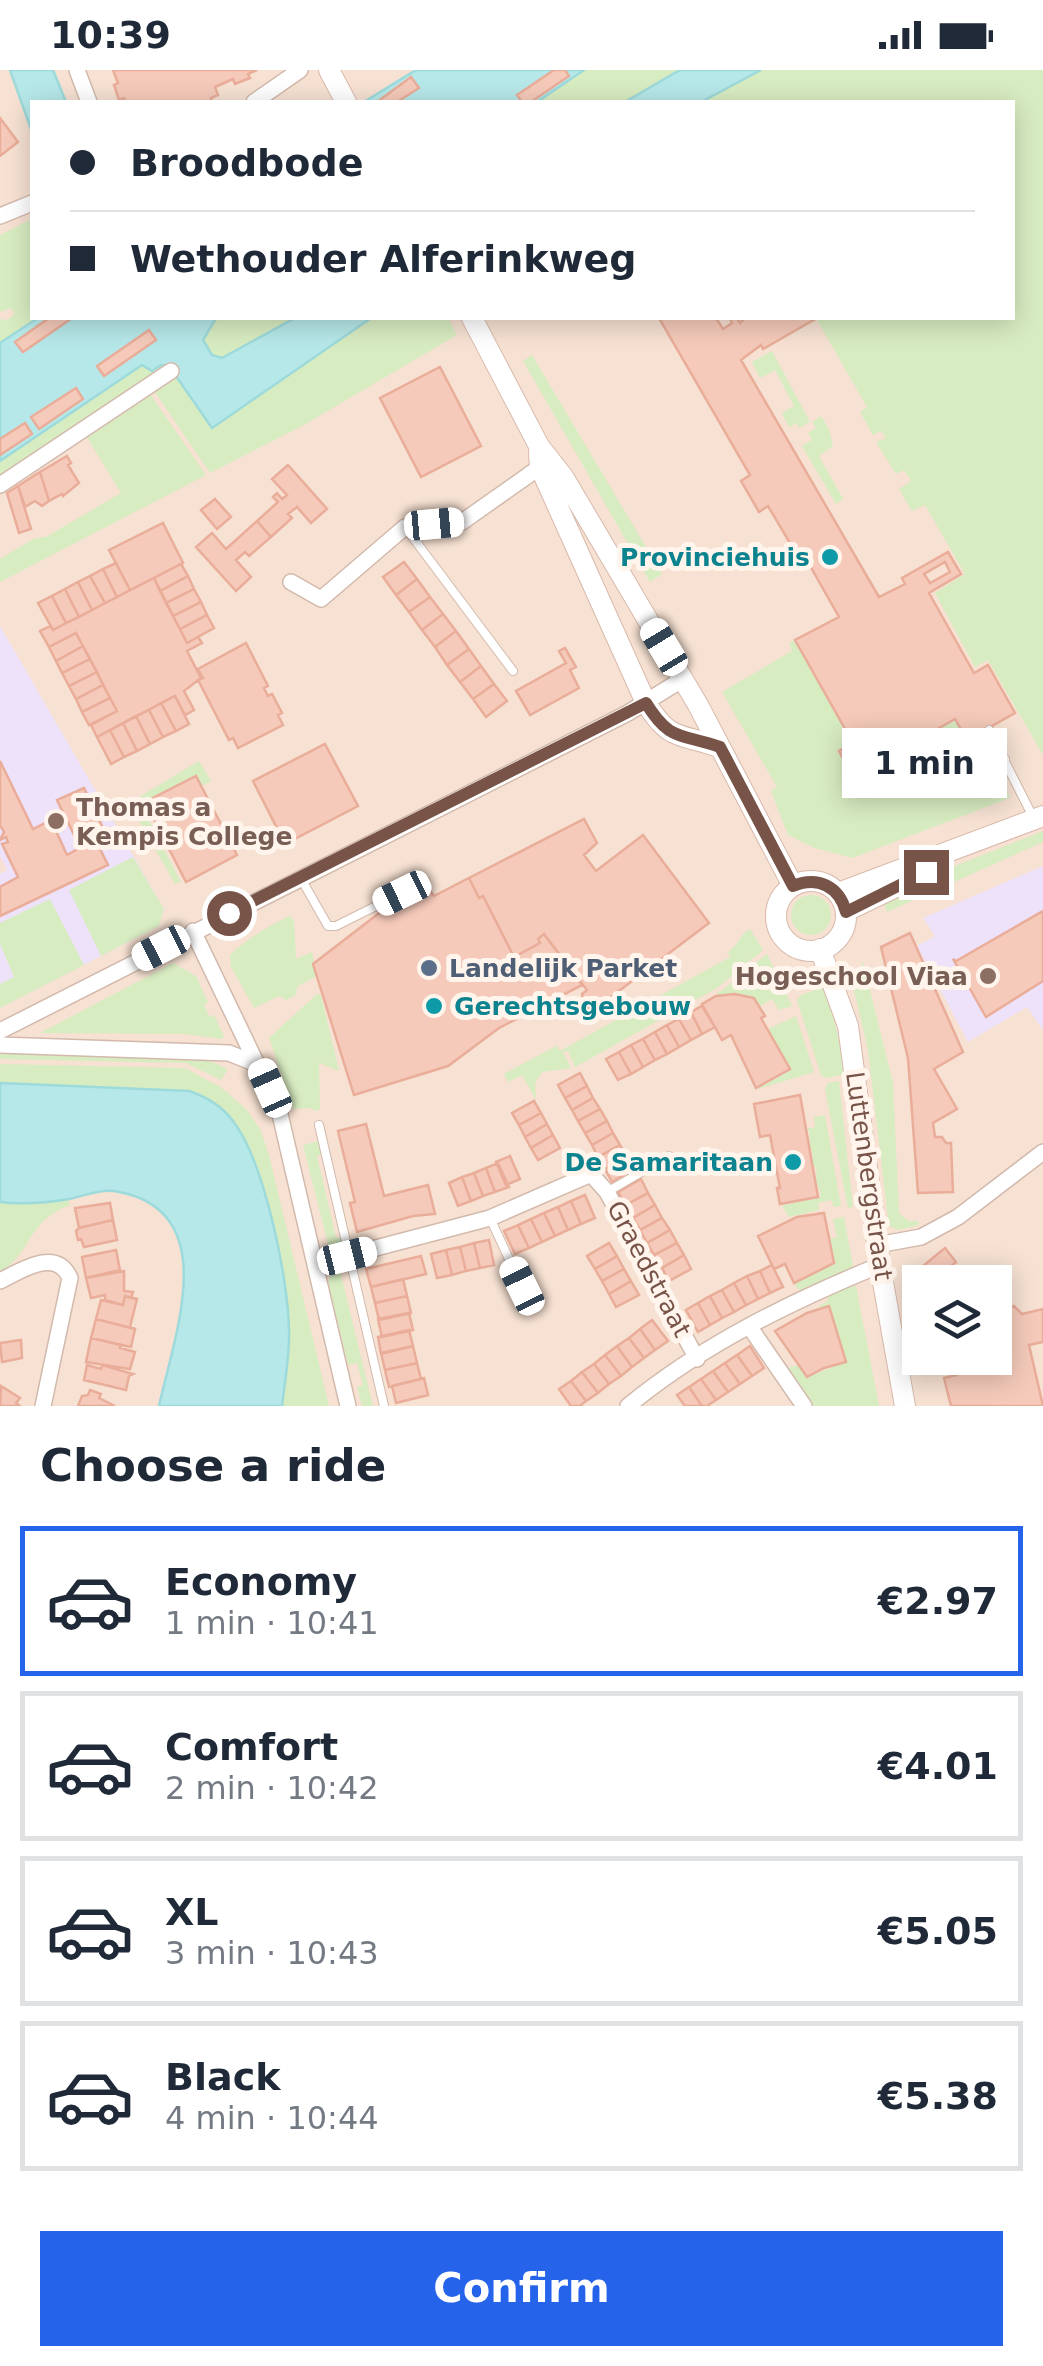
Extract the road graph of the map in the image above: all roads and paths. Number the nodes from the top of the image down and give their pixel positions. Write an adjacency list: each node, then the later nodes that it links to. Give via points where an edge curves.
1 (77, 70): 4 (street)
2 (300, 70): 5 (street)
3 (330, 70): 6 (main road)
4 (88, 100)
5 (257, 100)
6 (345, 100)
7 (30, 204): 8 (street)
8 (0, 216)
9 (473, 320): 11 (main road)
10 (170, 371): 12 (street)
11 (539, 457): 13 (street, via 462,522); 16 (main road, via 564,478); 17 (main road)
12 (0, 485)
13 (405, 526): 14 (street, via 321,599); 15 (lane)
14 (291, 582)
15 (513, 671)
16 (684, 679): 17 (street); 20 (main road)
17 (646, 703): 20 (main road, via 673,735); 23 (street)
18 (989, 730): 21 (lane)
19 (936, 739): 21 (lane, via 959,765 987,768)
20 (720, 747): 24 (main road)
21 (1005, 759): 22 (lane)
22 (1040, 821): 26 (main road)
23 (300, 877): 25 (lane, via 328,926); 27 (street)
24 (793, 886): 26 (main road, via 812,881 831,887); 28 (main road, via 780,900 779,929 792,944)
25 (402, 893)
26 (842, 902): 28 (main road, via 842,931)
27 (193, 931): 29 (street); 31 (street)
28 (820, 949): 37 (main road, Luttenbergstraat, via 848,1026)
29 (0, 1031)
30 (0, 1045): 31 (street, via 229,1053)
31 (260, 1065): 39 (street, via 280,1110)
32 (318, 1126): 38 (lane)
33 (1043, 1152): 37 (street, via 958,1217)
34 (669, 1156): 35 (lane)
35 (607, 1192): 36 (street, Graedstraat, via 591,1174); 43 (street, Graedstraat)
36 (490, 1218): 38 (street, Graedstraat, via 427,1228); 41 (lane)
37 (879, 1255): 42 (street); 49 (main road, Luttenbergstraat)
38 (347, 1256): 39 (street, Graedstraat); 46 (lane)
39 (315, 1264): 45 (street)
40 (0, 1281): 44 (street, via 55,1261 70,1278)
41 (522, 1286)
42 (749, 1326): 43 (street); 48 (street)
43 (697, 1359): 47 (street)
44 (43, 1406)
45 (348, 1406)
46 (384, 1406)
47 (628, 1406)
48 (804, 1406)
49 (905, 1406)

